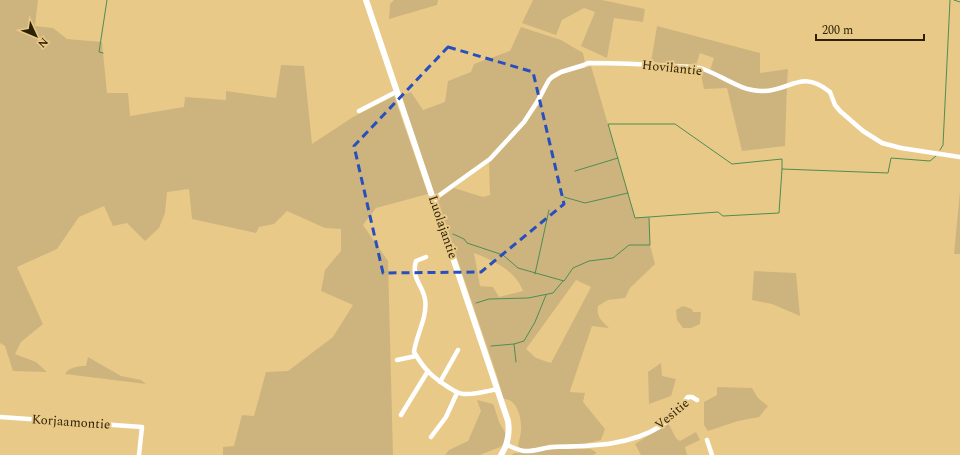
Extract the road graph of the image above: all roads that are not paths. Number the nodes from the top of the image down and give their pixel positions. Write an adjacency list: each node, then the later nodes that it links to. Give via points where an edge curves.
1 (366, 0): 2 (main road, Luolajantie)
2 (396, 92): 3 (street); 5 (main road, Luolajantie)
3 (359, 111)
4 (960, 157): 5 (street, Hovilantie, via 901,148 882,142 849,119 835,105 830,92 805,81 764,92 742,88 697,68 588,63 552,77 524,122 492,156)
5 (434, 199): 12 (main road, Luolajantie)
6 (426, 257): 8 (street, via 416,261 414,266 426,308)
7 (458, 350): 11 (street)
8 (415, 354): 9 (street); 10 (street)
9 (397, 360)
10 (428, 371): 11 (street); 15 (street)
11 (440, 382): 13 (street)
12 (498, 389): 13 (street, via 475,394); 19 (main road, Luolajantie, via 508,421)
13 (457, 393): 17 (street, via 446,417)
14 (697, 400): 19 (street, Vesitie, via 688,397 662,425 637,438 584,447 553,447 524,451)
15 (402, 415)
16 (0, 417): 20 (street, Korjaamontie, via 142,427)
17 (430, 437)
18 (707, 440): 22 (street)
19 (507, 445): 21 (main road, Luolajantie)
20 (139, 455)
21 (501, 455)
22 (712, 455)

